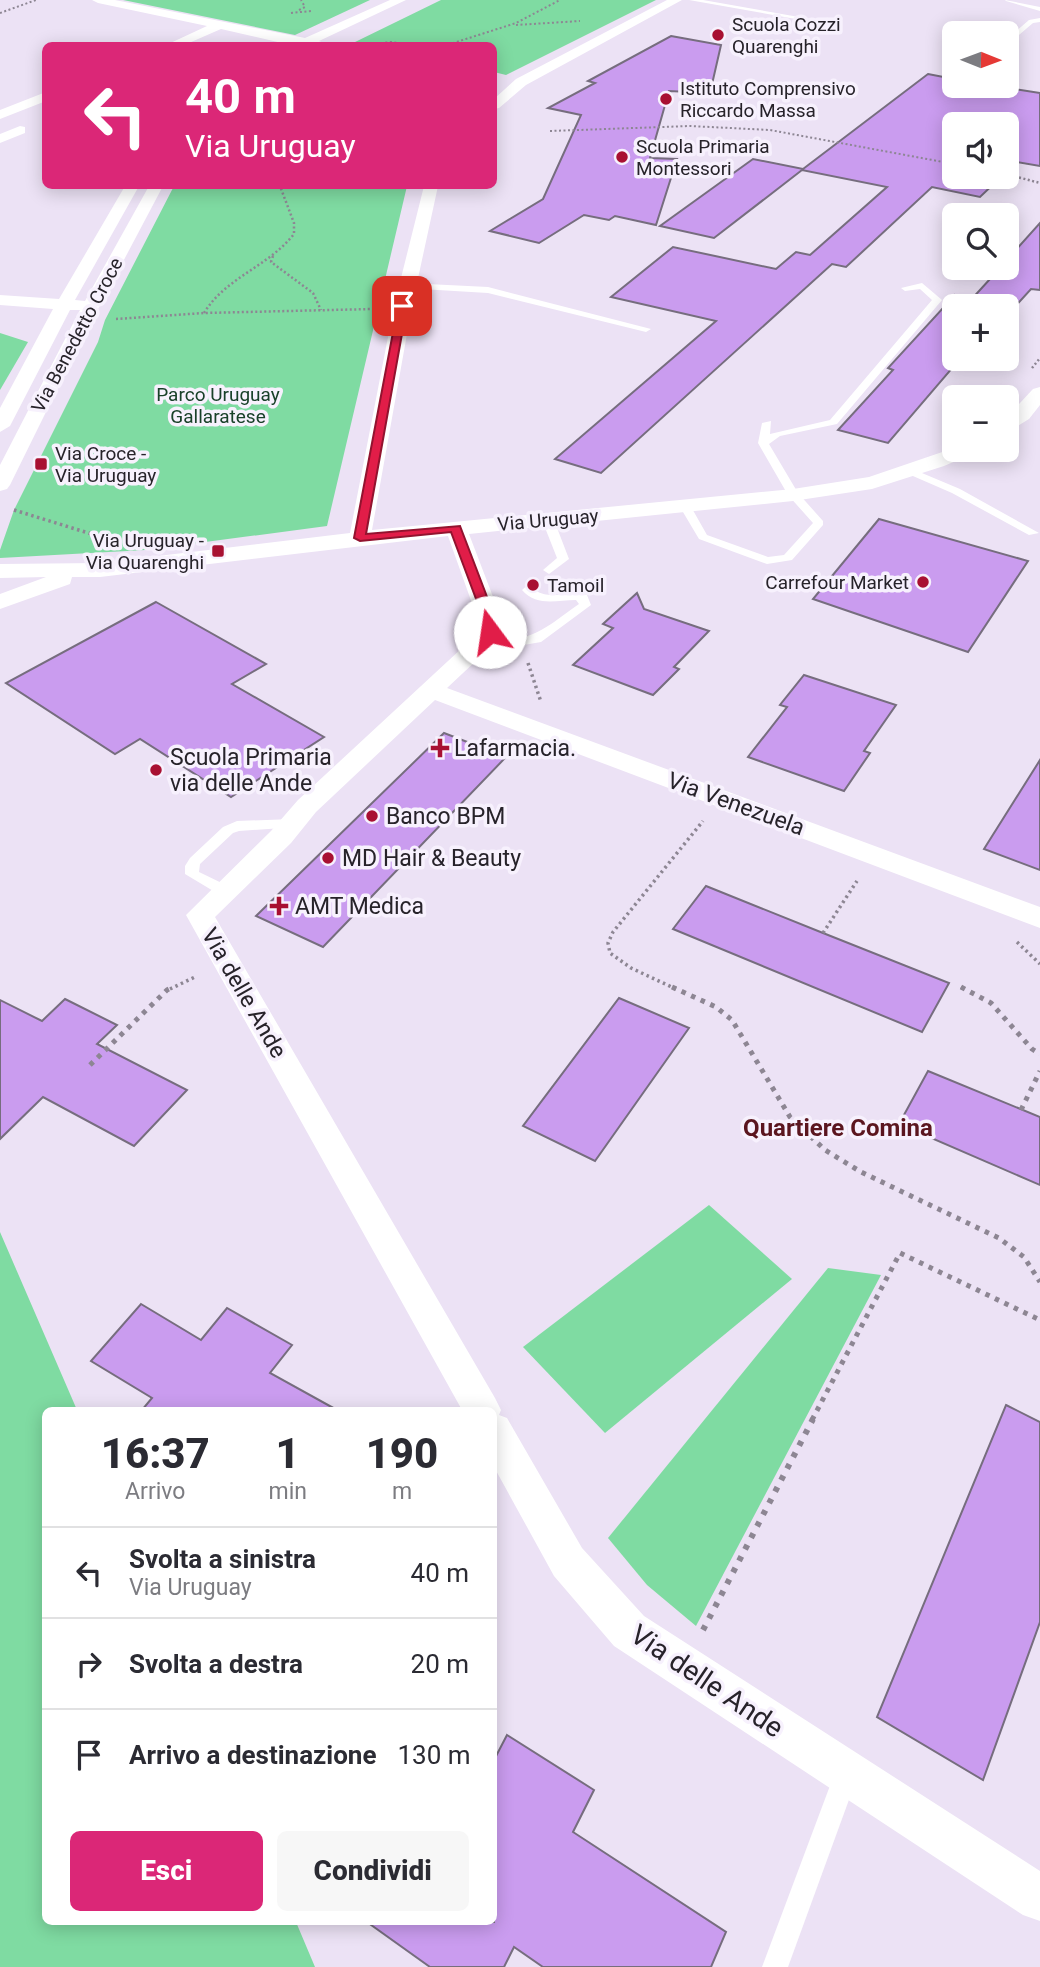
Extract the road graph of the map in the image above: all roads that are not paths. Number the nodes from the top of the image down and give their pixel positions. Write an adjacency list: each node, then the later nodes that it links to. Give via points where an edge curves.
1 (98, 0): 9 (street)
2 (676, 0): 16 (street, via 514,81)
3 (692, 0): 7 (lane)
4 (1007, 0): 6 (lane)
5 (405, 3): 13 (street); 14 (street)
6 (1040, 9)
7 (807, 19)
8 (1040, 20): 10 (lane, via 1031,21)
9 (219, 25): 11 (street); 12 (street)
10 (1019, 32)
11 (179, 42)
12 (295, 42)
13 (309, 42)
14 (332, 42)
15 (42, 98): 17 (street)
16 (497, 101)
17 (0, 115)
18 (20, 130): 19 (street)
19 (0, 139)
20 (130, 189): 26 (street, Via Benedetto Croce)
21 (155, 189): 27 (street, Via Benedetto Croce)
22 (430, 189): 23 (street)
23 (407, 286): 28 (lane, via 488,290); 42 (street)
24 (905, 288): 33 (lane, via 922,286 937,300 833,422 777,434)
25 (0, 300): 26 (street)
26 (64, 304): 27 (street); 32 (street, Via Benedetto Croce)
27 (99, 312): 36 (street, Via Benedetto Croce, via 71,343)
28 (646, 329)
29 (1040, 393): 30 (street)
30 (1023, 420)
31 (767, 423): 33 (lane)
32 (0, 426)
33 (763, 443): 37 (lane)
34 (942, 459): 35 (street, Via Uruguay)
35 (910, 471): 37 (street, Via Uruguay); 41 (lane)
36 (0, 485)
37 (793, 495): 38 (street, Via Uruguay); 38 (lane, via 820,523 788,558 767,561 703,537)
38 (687, 507): 39 (street, Via Uruguay)
39 (548, 520): 40 (street, Via Uruguay); 44 (lane, via 563,559)
40 (456, 528): 42 (street, Via Uruguay); 50 (street, via 491,623)
41 (1033, 533)
42 (360, 538): 43 (street, Via Uruguay)
43 (100, 570): 45 (street, Via Uruguay); 49 (street, via 60,579)
44 (549, 570)
45 (0, 571)
46 (532, 585): 50 (lane, via 528,590 534,597 577,596 583,598 584,605 537,639 506,644)
47 (0, 586): 48 (street)
48 (0, 594)
49 (0, 602)
50 (486, 639): 51 (street, Via delle Ande)
51 (432, 691): 52 (street, Via delle Ande); 54 (street, Via Venezuela)
52 (292, 824): 53 (street, Via delle Ande); 53 (lane, via 237,826 195,861 192,874)
53 (225, 891): 55 (street, Via delle Ande, via 200,915)
54 (1040, 918)
55 (480, 1407)
56 (497, 1436): 57 (street, Via delle Ande, via 568,1562 629,1632)
57 (846, 1772): 58 (street, Via delle Ande); 59 (lane)
58 (1040, 1898)
59 (775, 1967)

